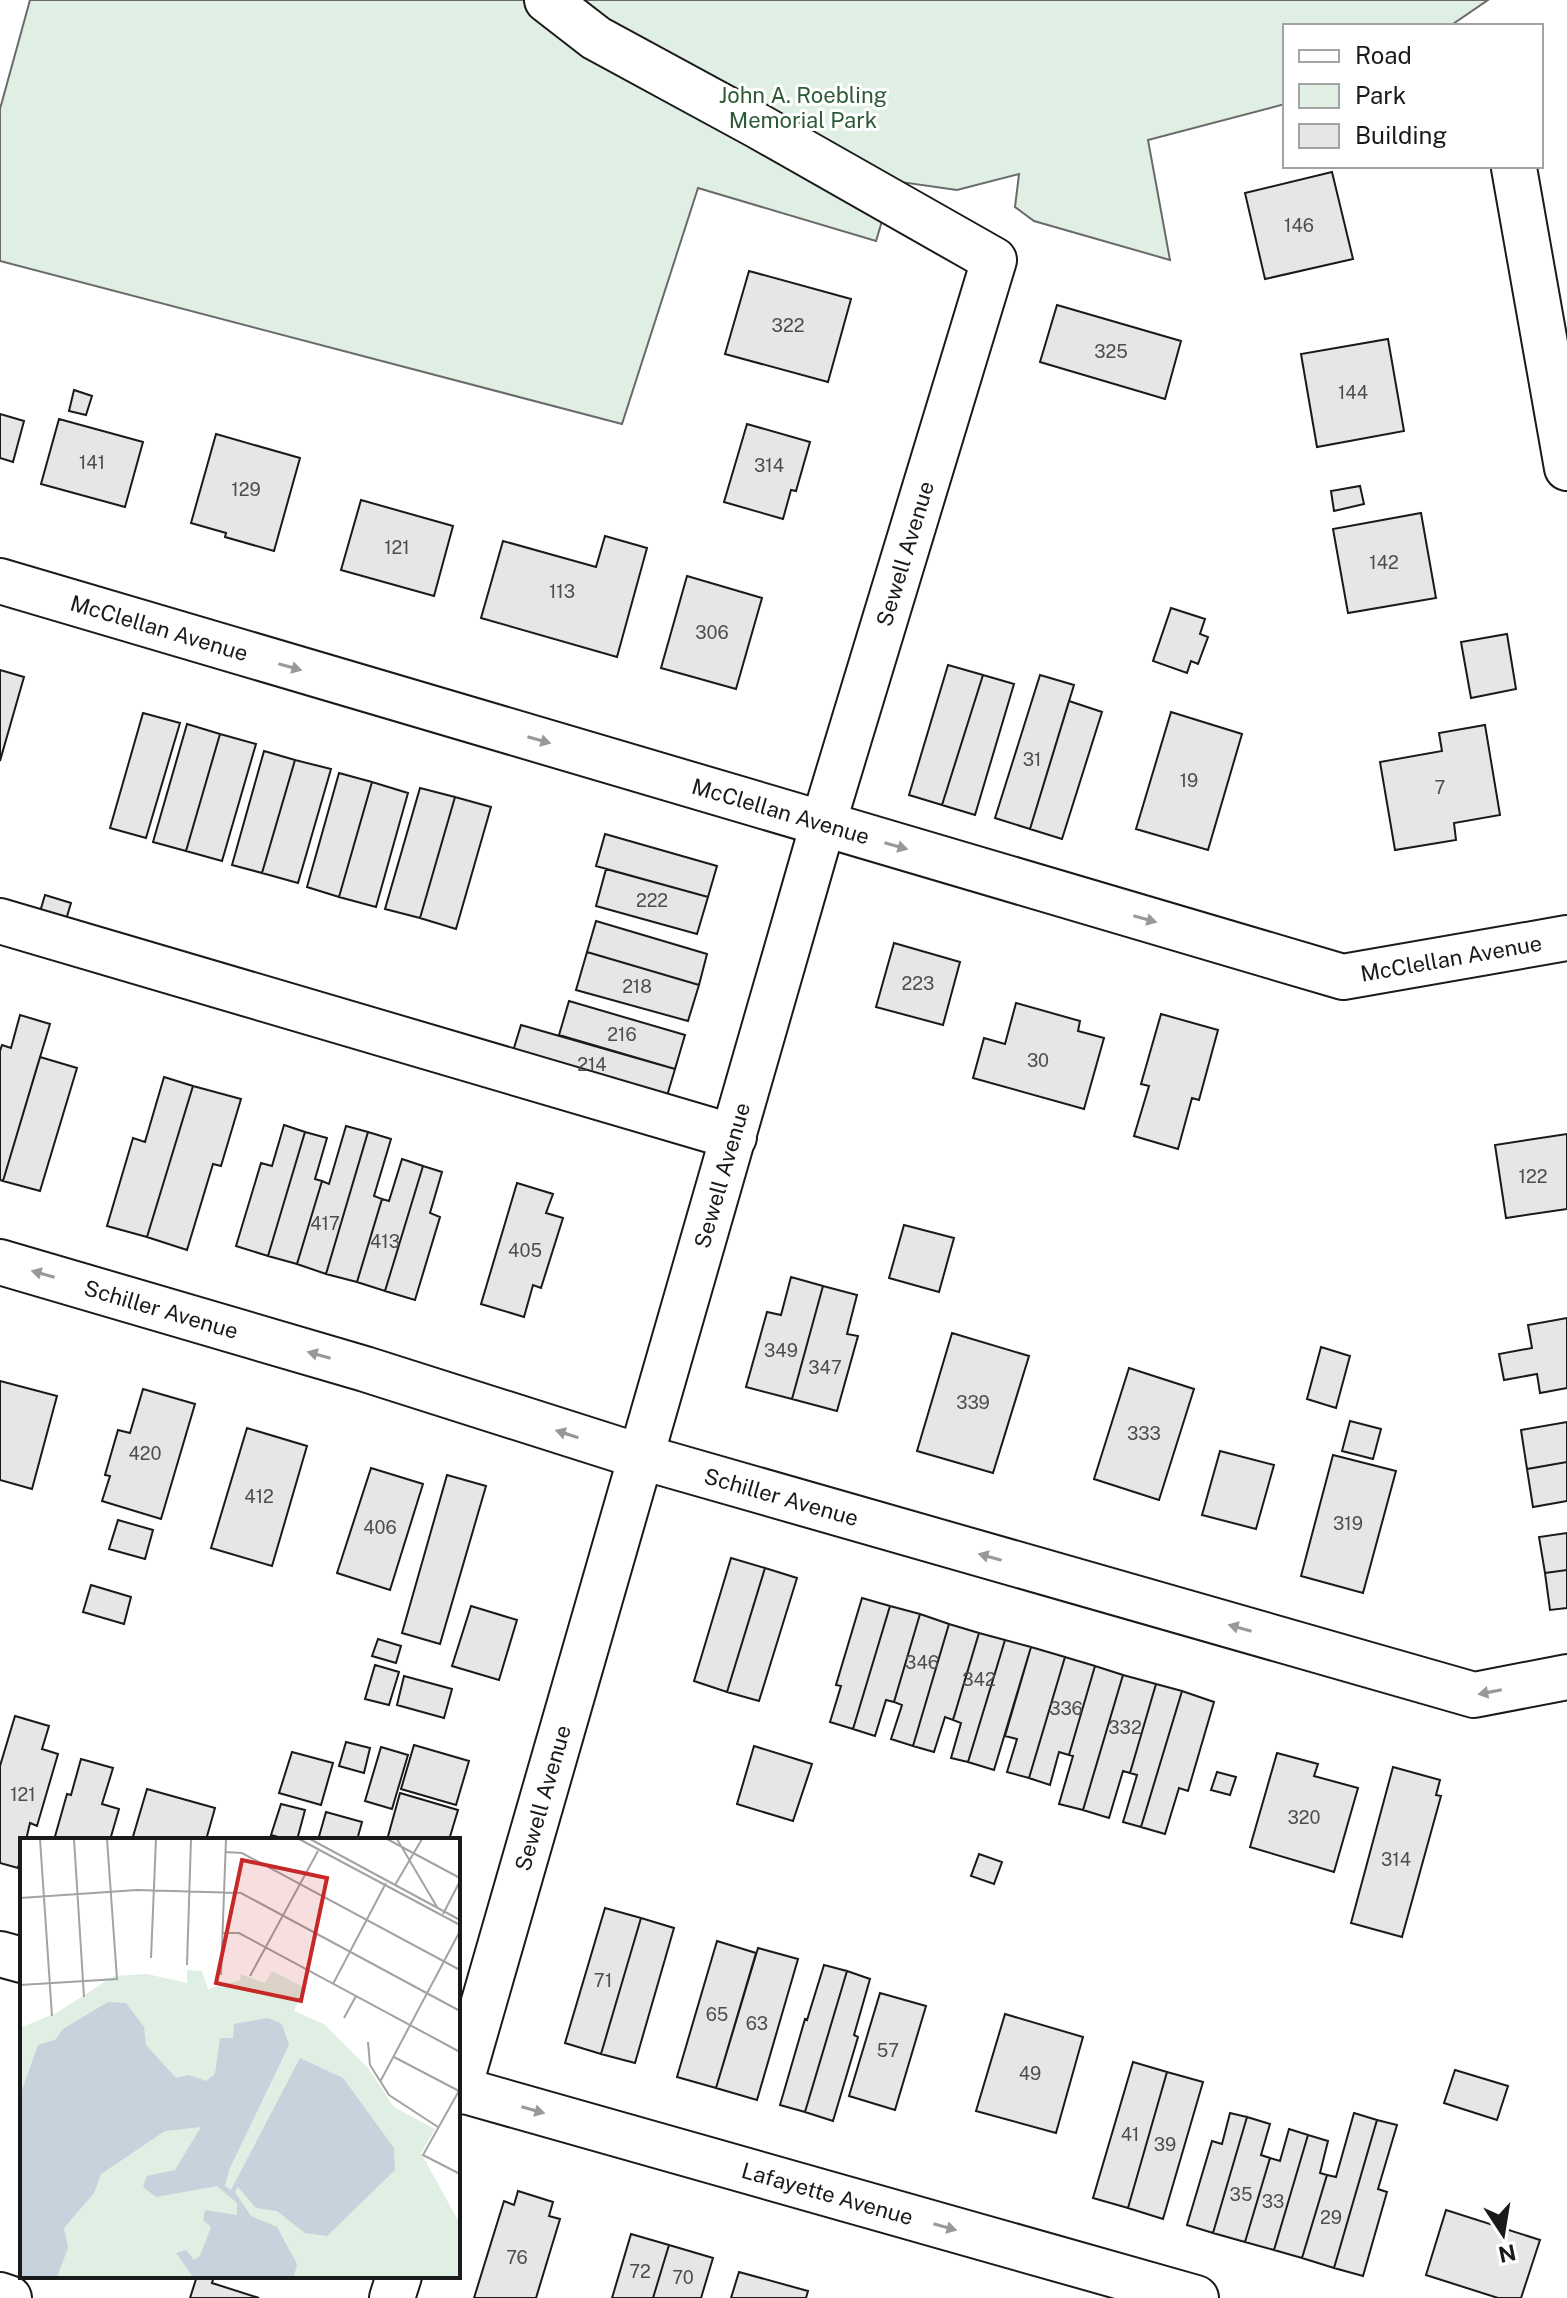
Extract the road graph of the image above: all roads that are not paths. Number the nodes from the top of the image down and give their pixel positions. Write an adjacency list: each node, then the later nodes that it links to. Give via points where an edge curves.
1 (547, 0): 5 (street, Sewell Avenue, via 596,38 994,260)
2 (1514, 168): 3 (street)
3 (1567, 468)
4 (0, 581): 5 (street, McClellan Avenue, one-way to 5)
5 (823, 824): 7 (street, McClellan Avenue, one-way to 7, via 1343,977); 8 (street, Sewell Avenue)
6 (0, 921): 8 (street)
7 (1567, 938)
8 (734, 1137): 10 (street, Sewell Avenue)
9 (0, 1262): 10 (street, Schiller Avenue, one-way to 9)
10 (642, 1457): 11 (street, Schiller Avenue, one-way to 10, via 1474,1695); 14 (street, Sewell Avenue)
11 (1567, 1677)
12 (0, 1954): 13 (street)
13 (20, 1959)
14 (460, 2083)
15 (460, 2091): 20 (street, Lafayette Avenue, one-way to 20)
16 (398, 2278): 19 (street)
17 (0, 2295): 18 (street)
18 (9, 2298)
19 (392, 2298)
20 (1196, 2298)

